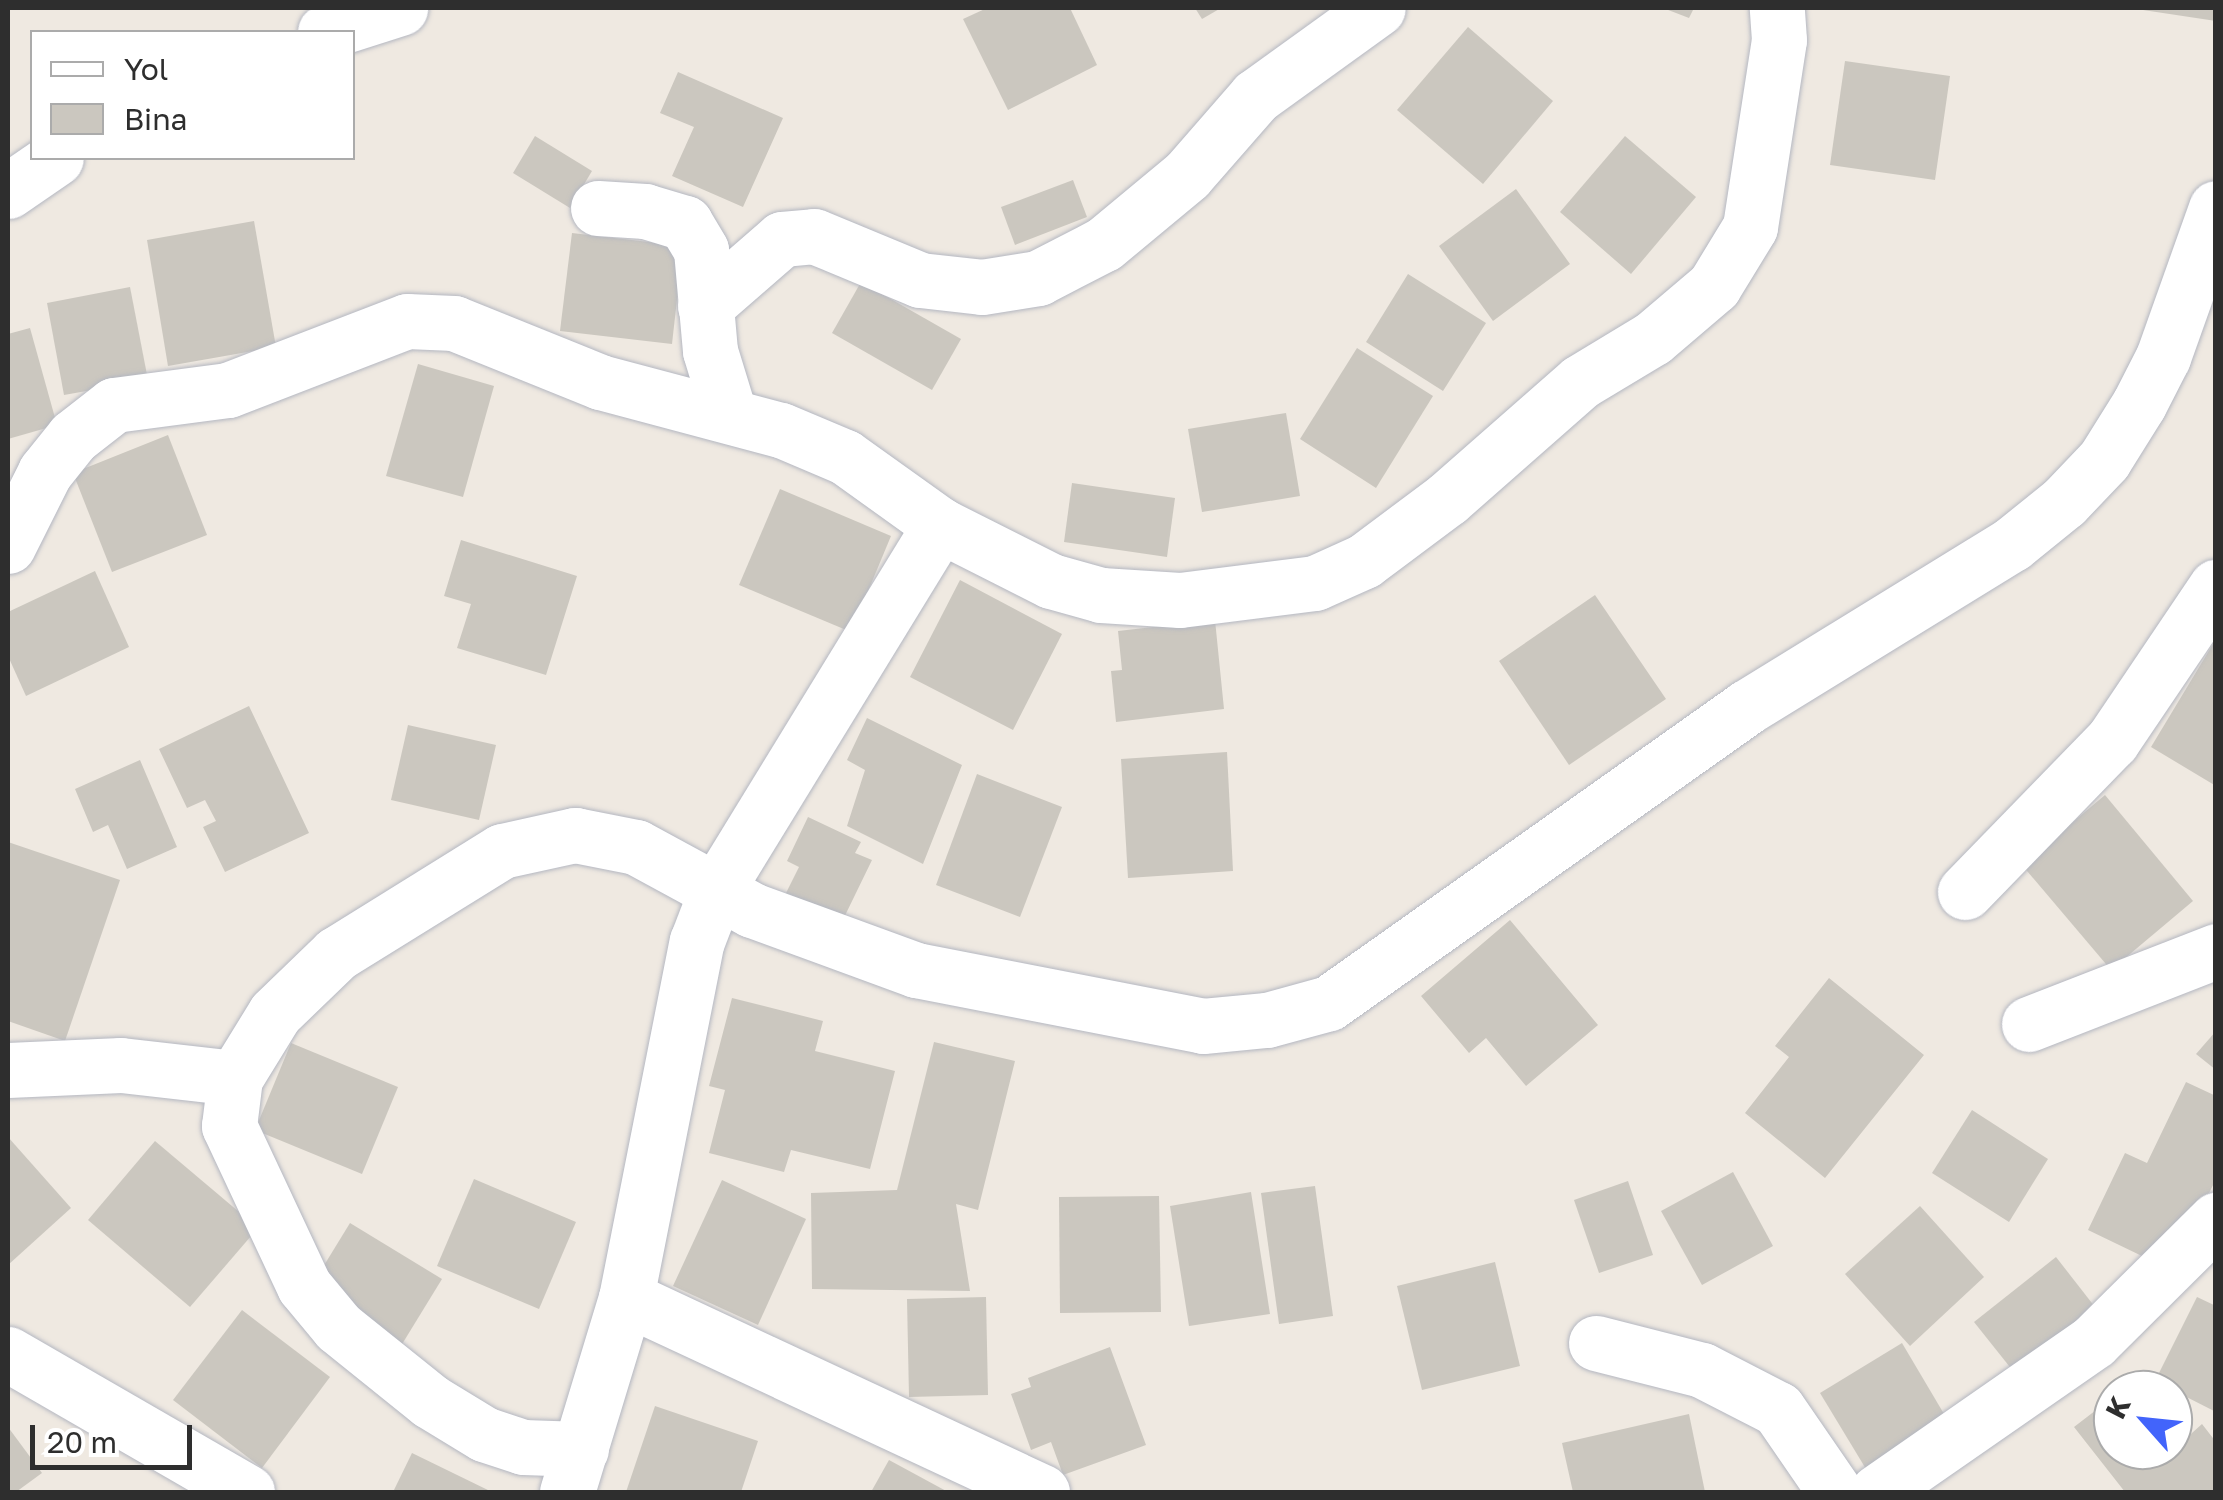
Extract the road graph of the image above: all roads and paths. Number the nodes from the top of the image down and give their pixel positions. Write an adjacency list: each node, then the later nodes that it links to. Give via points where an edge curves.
1 (400, 8): 4 (street)
2 (1378, 8): 9 (street, via 1256,96 1187,175 1104,244 1038,278 982,287 920,280 814,236 782,239)
3 (1778, 8): 11 (street, via 1779,40 1750,227 1714,286 1653,338 1580,382 1447,499 1364,561 1315,583 1244,594 1180,600 1102,595 1051,581)
4 (331, 30)
5 (53, 160): 6 (street)
6 (8, 191)
7 (598, 208): 9 (street, via 684,224 701,250)
8 (2216, 208): 14 (street, via 2164,357 2140,404 2104,460 2064,502 2012,544 1747,707 1328,1003 1267,1020 1203,1026 916,970 768,917)
9 (704, 306): 10 (street)
10 (729, 413): 11 (street, via 845,457); 12 (street, via 600,382 454,323 407,322 228,390 114,405 73,437 45,472)
11 (940, 525): 14 (street)
12 (8, 546)
13 (2216, 587): 15 (street, via 2112,741)
14 (717, 889): 19 (street, via 636,847 575,835 502,851 336,954 275,1013); 21 (street, via 697,941)
15 (1965, 892)
16 (2216, 950): 17 (street)
17 (2029, 1024)
18 (8, 1070): 19 (street, via 120,1065)
19 (235, 1078): 24 (street, via 228,1126 304,1286 338,1328 430,1401 484,1434)
20 (2216, 1220): 28 (street, via 2094,1341)
21 (626, 1298): 24 (street); 26 (street)
22 (1596, 1344): 27 (street, via 1702,1370 1778,1409)
23 (8, 1354): 25 (street)
24 (574, 1471)
25 (247, 1492)
26 (1042, 1492)
27 (1836, 1492)
28 (1877, 1492)

